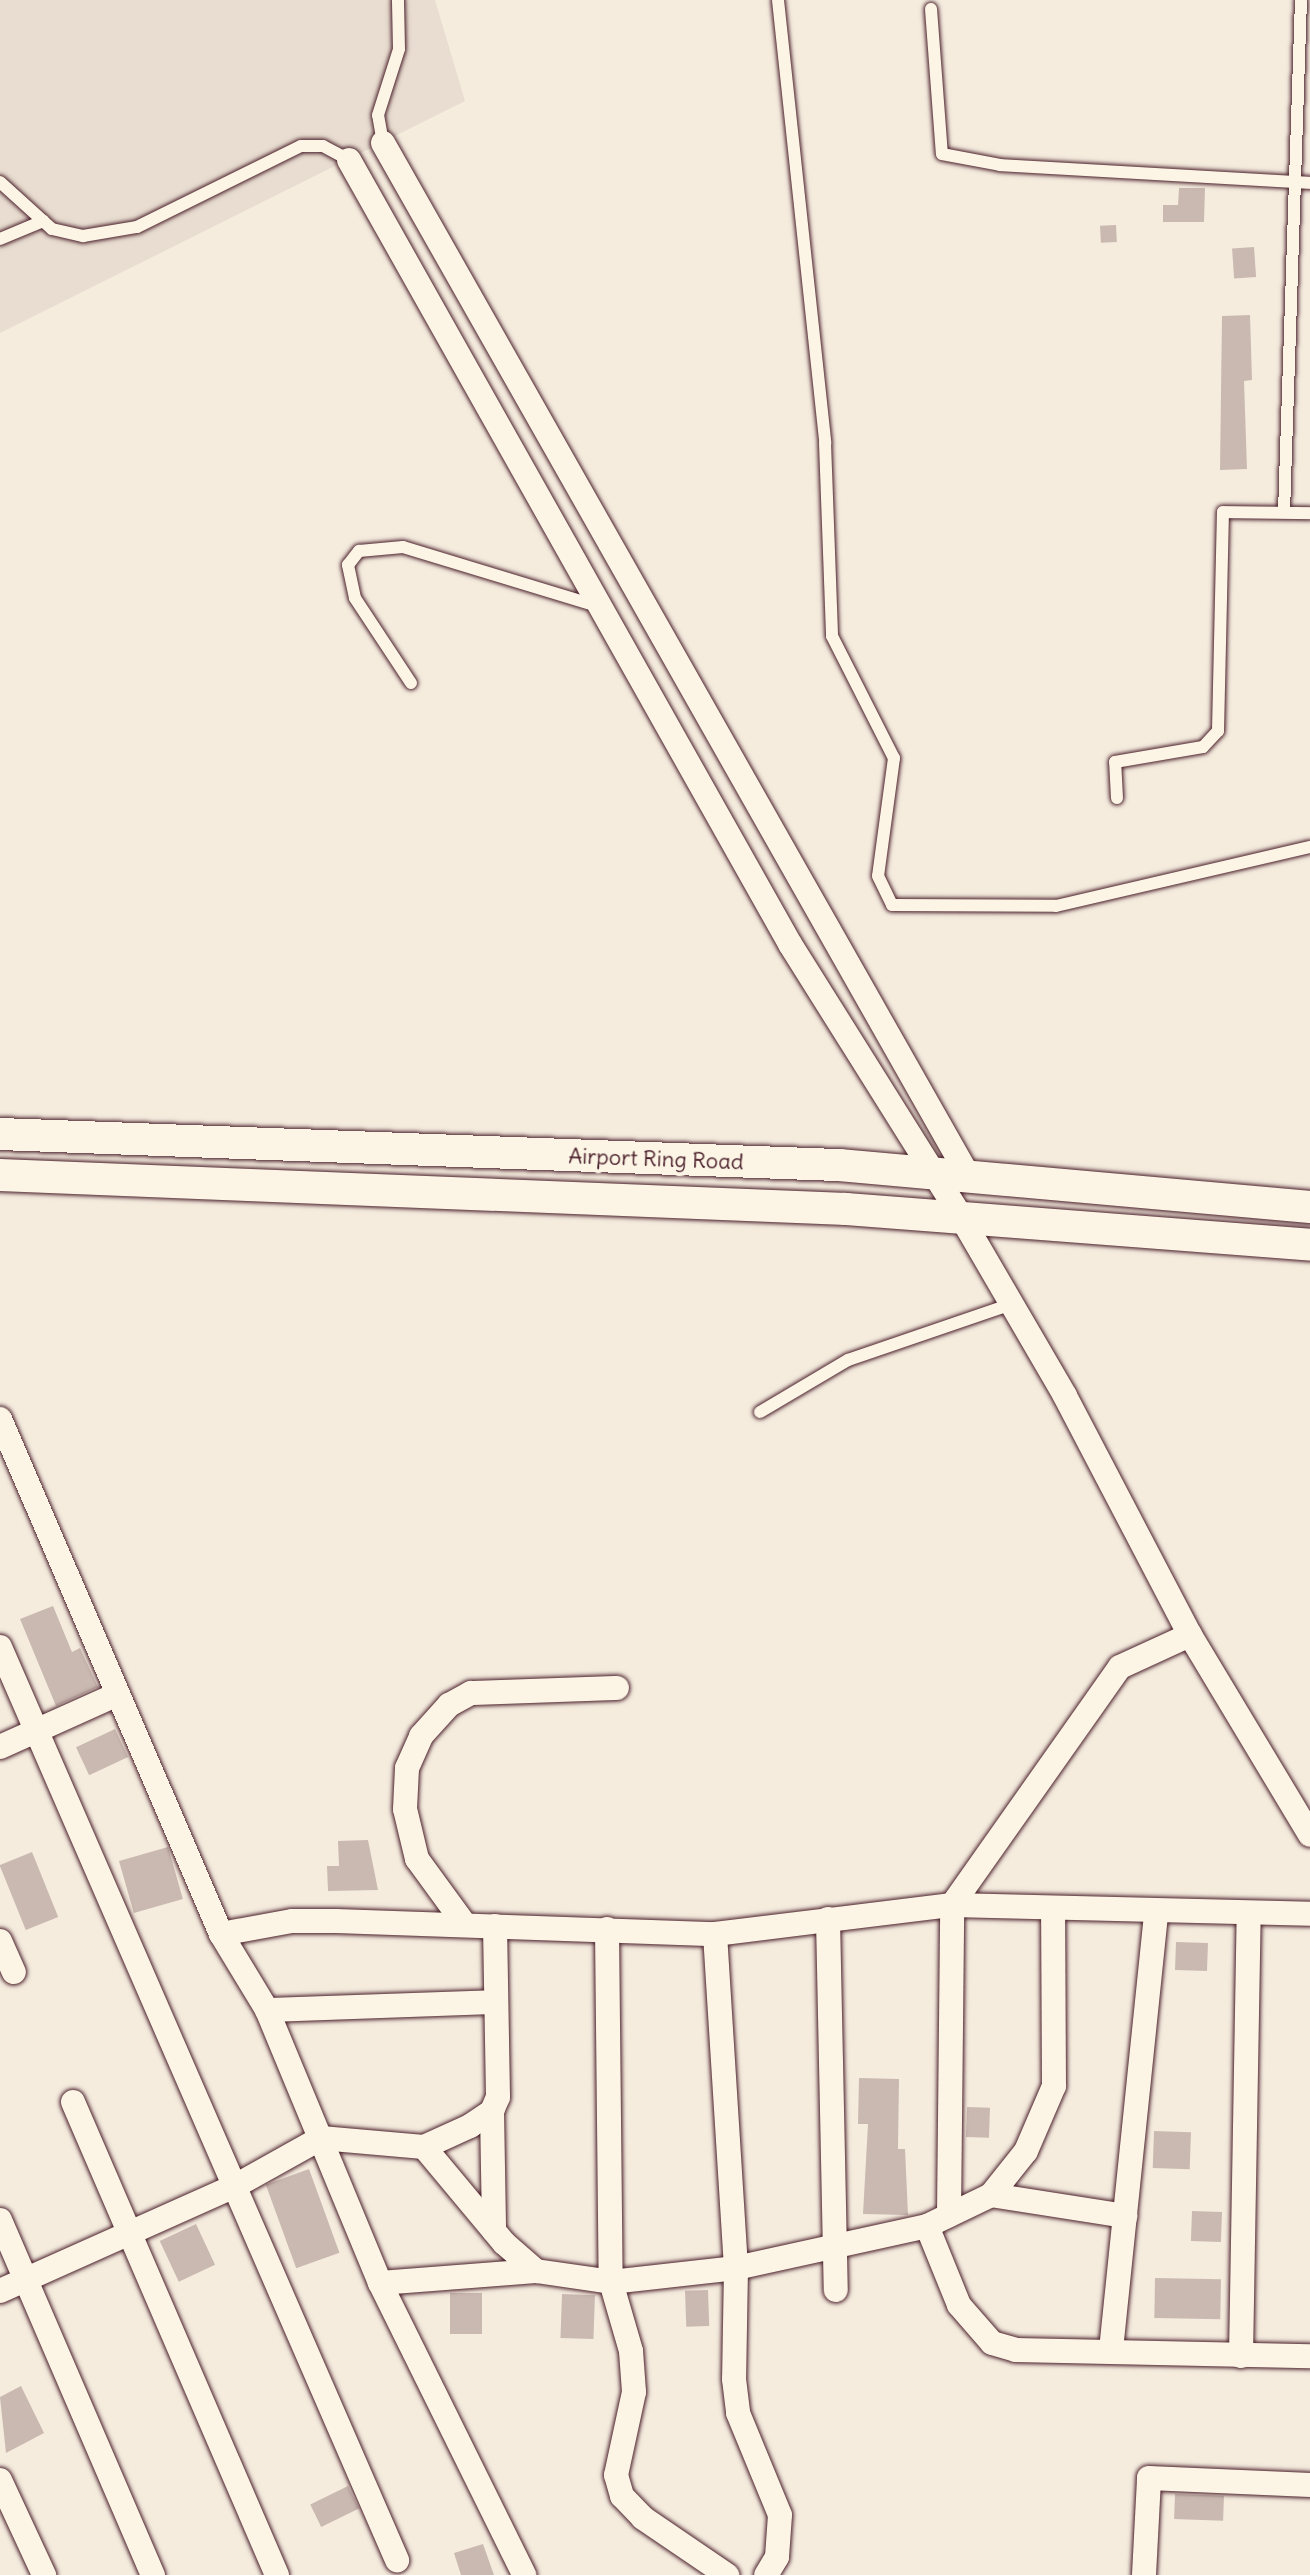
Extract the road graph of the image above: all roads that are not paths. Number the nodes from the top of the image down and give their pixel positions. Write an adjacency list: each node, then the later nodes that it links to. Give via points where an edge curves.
1 (398, 0): 5 (lane, via 399,49 378,115)
2 (778, 0): 17 (lane, via 825,443 832,636 894,758 878,876 892,905 1056,906)
3 (1301, 0): 8 (lane)
4 (931, 9): 8 (lane, via 942,154 1000,165)
5 (383, 143): 21 (street)
6 (349, 160): 10 (lane, via 323,146 301,146 137,227 83,236); 14 (street)
7 (0, 182): 10 (lane)
8 (1291, 182): 9 (lane); 12 (lane)
9 (1310, 183)
10 (43, 221): 11 (lane)
11 (0, 239)
12 (1284, 512): 13 (lane); 16 (lane, via 1223,512 1218,731 1203,747 1115,762)
13 (1310, 513)
14 (600, 607): 15 (lane, via 403,547 359,551 348,565 355,598); 19 (street, via 790,944)
15 (411, 683)
16 (1117, 798)
17 (1310, 847)
18 (0, 1134): 19 (main road, Airport Ring Road, via 839,1165)
19 (932, 1174): 21 (main road, Airport Ring Road); 23 (street)
20 (0, 1175): 23 (main road, Airport Ring Road)
21 (970, 1179): 22 (main road, Airport Ring Road)
22 (1310, 1207)
23 (961, 1217): 24 (main road, Airport Ring Road); 25 (street)
24 (1310, 1245)
25 (1012, 1304): 26 (lane, via 848,1360); 28 (street)
26 (760, 1412)
27 (0, 1419): 31 (street)
28 (1190, 1635): 34 (street); 35 (street, via 1120,1667)
29 (0, 1647): 32 (street)
30 (617, 1688): 41 (street, via 471,1693 449,1705 421,1736 407,1768 405,1809 417,1859)
31 (118, 1694): 32 (street); 44 (street)
32 (37, 1731): 33 (street); 54 (street)
33 (0, 1747)
34 (1309, 1828)
35 (952, 1905): 36 (street); 40 (street); 58 (street)
36 (1053, 1908): 37 (street); 55 (street, via 1054,2086 1026,2151)
37 (1156, 1911): 38 (street); 56 (street)
38 (1249, 1913): 39 (street); 70 (street)
39 (1310, 1914)
40 (828, 1919): 45 (street); 61 (street)
41 (463, 1922): 42 (street); 44 (street, via 414,1927 292,1921)
42 (495, 1926): 43 (street); 48 (street)
43 (607, 1929): 45 (street); 65 (street)
44 (221, 1934): 49 (street)
45 (715, 1934): 62 (street)
46 (0, 1941): 47 (street)
47 (14, 1972)
48 (495, 2002): 49 (street); 51 (street, via 500,2070)
49 (267, 2010): 52 (street)
50 (73, 2102): 60 (street)
51 (492, 2111): 53 (street); 59 (street)
52 (321, 2138): 53 (street); 54 (street); 66 (street)
53 (424, 2147): 59 (street)
54 (237, 2185): 60 (street); 74 (street)
55 (991, 2195): 56 (street); 58 (street)
56 (1125, 2216): 69 (street)
57 (0, 2220): 64 (street)
58 (938, 2221): 61 (street); 69 (street, via 959,2305 992,2343 1016,2350)
59 (494, 2231): 63 (street)
60 (131, 2234): 64 (street); 77 (street)
61 (834, 2248): 62 (street); 67 (street)
62 (736, 2268): 65 (street); 80 (street, via 738,2413 780,2515 777,2557)
63 (536, 2271): 65 (street); 66 (street)
64 (26, 2278): 68 (street); 76 (street)
65 (611, 2282): 79 (street, via 631,2351 634,2392 633,2414 617,2452 622,2496)
66 (380, 2283): 78 (street)
67 (836, 2290)
68 (0, 2291)
69 (1111, 2350): 70 (street)
70 (1241, 2356): 71 (street)
71 (1310, 2356)
72 (0, 2480): 75 (street)
73 (1310, 2485): 81 (street, via 1149,2478)
74 (397, 2560)
75 (44, 2575)
76 (153, 2575)
77 (277, 2575)
78 (524, 2575)
79 (727, 2575)
80 (766, 2575)
81 (1144, 2575)

